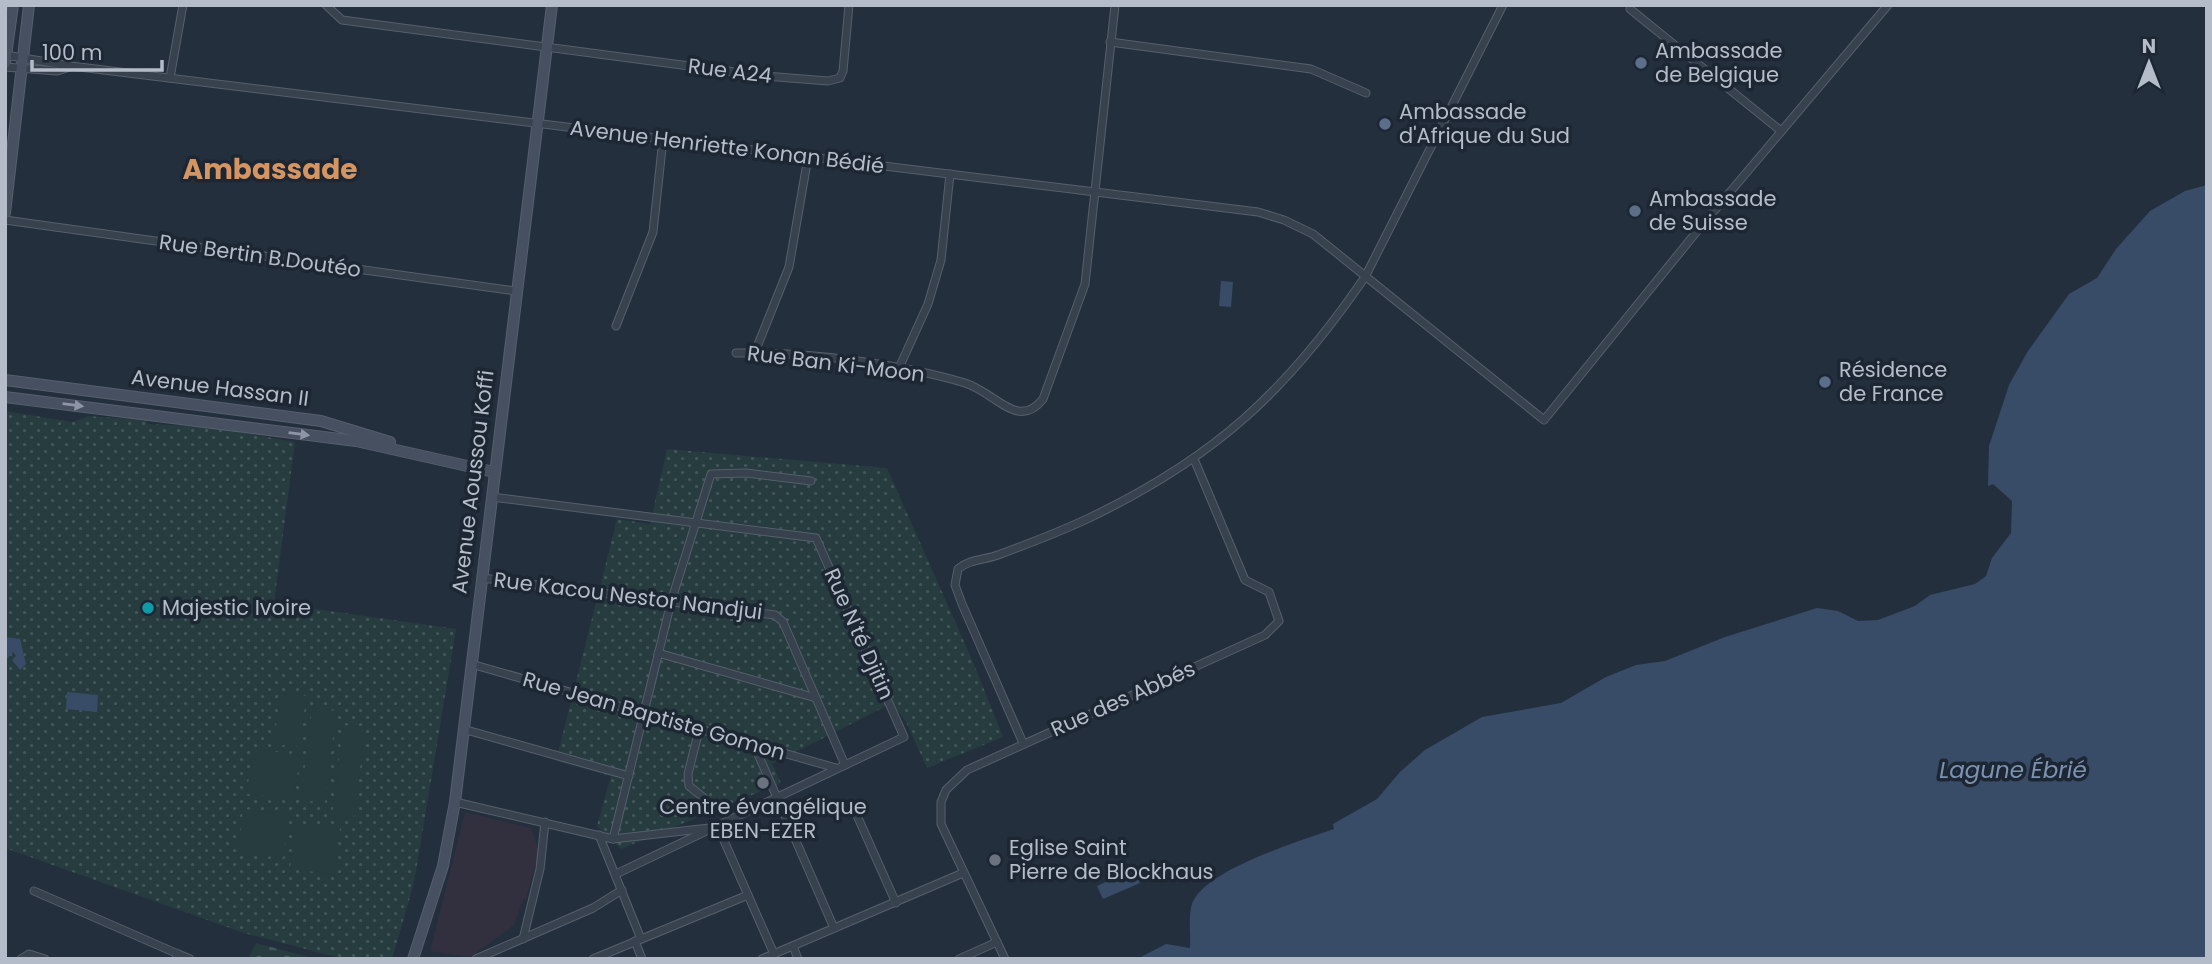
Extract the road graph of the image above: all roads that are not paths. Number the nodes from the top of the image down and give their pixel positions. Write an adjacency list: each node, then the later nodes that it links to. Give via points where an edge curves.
1 (13, 5): 13 (street)
2 (29, 5): 14 (street)
3 (183, 5): 16 (street)
4 (326, 5): 12 (street, Rue A24, via 342,20)
5 (552, 5): 12 (street, Avenue Aoussou Koffi)
6 (849, 5): 12 (street, Rue A24, via 844,71 833,81)
7 (1115, 5): 11 (street)
8 (1503, 5): 26 (street)
9 (1888, 5): 19 (street)
10 (1630, 9): 19 (street)
11 (1110, 42): 17 (street, via 1311,69); 23 (street)
12 (547, 46): 18 (street, Avenue Aoussou Koffi)
13 (6, 55): 14 (street, Avenue Henriette Konan Bédié); 15 (street)
14 (22, 63): 15 (street, Avenue Henriette Konan Bédié); 16 (street, Avenue Henriette Konan Bédié, via 57,71 71,66); 24 (street)
15 (5, 65)
16 (170, 78): 18 (street, Avenue Henriette Konan Bédié)
17 (1366, 93)
18 (537, 123): 20 (street, Avenue Henriette Konan Bédié); 27 (street, Avenue Aoussou Koffi)
19 (1781, 131): 26 (street, Avenue Henriette Konan Bédié, via 1544,420)
20 (663, 139): 21 (street, Avenue Henriette Konan Bédié); 28 (street, via 653,232)
21 (808, 158): 22 (street, Avenue Henriette Konan Bédié); 29 (street, via 789,267)
22 (950, 174): 23 (street, Avenue Henriette Konan Bédié); 31 (street, via 941,260 928,304)
23 (1094, 192): 26 (street, Avenue Henriette Konan Bédié, via 1258,212 1284,220 1313,234); 31 (street, Rue Ban Ki-Moon, via 1083,293 1036,408 1012,412 982,390)
24 (5, 213)
25 (5, 220): 27 (street, Rue Bertin B.Doutéo)
26 (1365, 277): 35 (street, via 1276,390)
27 (515, 291): 36 (street, Avenue Aoussou Koffi)
28 (616, 326)
29 (755, 352): 30 (street, Rue Ban Ki-Moon); 31 (street, Rue Ban Ki-Moon)
30 (736, 353)
31 (899, 368)
32 (7, 380): 34 (street, Avenue Hassan II, via 321,421)
33 (5, 397): 34 (street, Avenue Hassan II, one-way to 34, via 356,441)
34 (426, 455): 36 (street, Avenue Hassan II)
35 (1194, 459): 48 (street, via 1085,520 958,569 958,594); 48 (street, Rue des Abbés, via 1245,580 1261,586 1273,599 1277,626 1151,689)
36 (495, 472): 38 (street, Avenue Aoussou Koffi)
37 (811, 481): 39 (street, via 711,474)
38 (492, 497): 39 (street, Rue N'té Djitin); 40 (street, Avenue Aoussou Koffi)
39 (696, 523): 41 (street); 50 (street, Rue N'té Djitin, via 816,538 904,737)
40 (482, 578): 41 (street, Rue Kacou Nestor Nandjui); 43 (street, Avenue Aoussou Koffi)
41 (671, 602): 42 (street); 44 (street, Rue Kacou Nestor Nandjui, via 780,618)
42 (658, 653): 44 (street); 45 (street)
43 (471, 664): 45 (street, Rue Jean Baptiste Gomon); 46 (street, Avenue Aoussou Koffi)
44 (816, 698): 50 (street, Rue Kacou Nestor Nandjui)
45 (642, 713): 47 (street, Rue Jean Baptiste Gomon); 51 (street)
46 (463, 729): 51 (street); 54 (street, Avenue Aoussou Koffi)
47 (699, 730): 49 (street, Rue Jean Baptiste Gomon); 53 (street, via 688,774 689,786)
48 (1023, 743): 60 (street, Rue des Abbés, via 967,770 946,790 941,824)
49 (754, 745): 50 (street, Rue Jean Baptiste Gomon); 52 (street)
50 (841, 767): 52 (street, Rue N'té Djitin)
51 (629, 776): 59 (street)
52 (778, 797): 57 (street, Rue N'té Djitin); 66 (street)
53 (704, 798)
54 (455, 802): 56 (street); 76 (street, Avenue Aoussou Koffi, via 443,866)
55 (855, 811): 65 (street)
56 (545, 822): 58 (street); 67 (street, via 540,869)
57 (718, 827): 59 (street); 61 (street, Rue N'té Djitin); 64 (street)
58 (599, 835): 59 (street); 61 (street)
59 (613, 839)
60 (963, 873): 65 (street); 69 (street, Rue des Abbés)
61 (616, 874): 62 (street)
62 (622, 890): 67 (street); 68 (street)
63 (34, 891): 72 (street)
64 (748, 895): 68 (street); 71 (street)
65 (896, 903): 66 (street)
66 (834, 928): 70 (street)
67 (523, 939): 77 (street)
68 (638, 940): 78 (street); 79 (street)
69 (997, 942): 82 (street); 83 (street, Rue des Abbés)
70 (793, 946): 71 (street); 81 (street)
71 (774, 954): 80 (street)
72 (177, 956): 75 (street)
73 (21, 959): 74 (street, via 29,954)
74 (45, 959)
75 (190, 959)
76 (413, 959)
77 (476, 959)
78 (593, 959)
79 (642, 959)
80 (762, 959)
81 (799, 959)
82 (959, 959)
83 (1005, 959)

